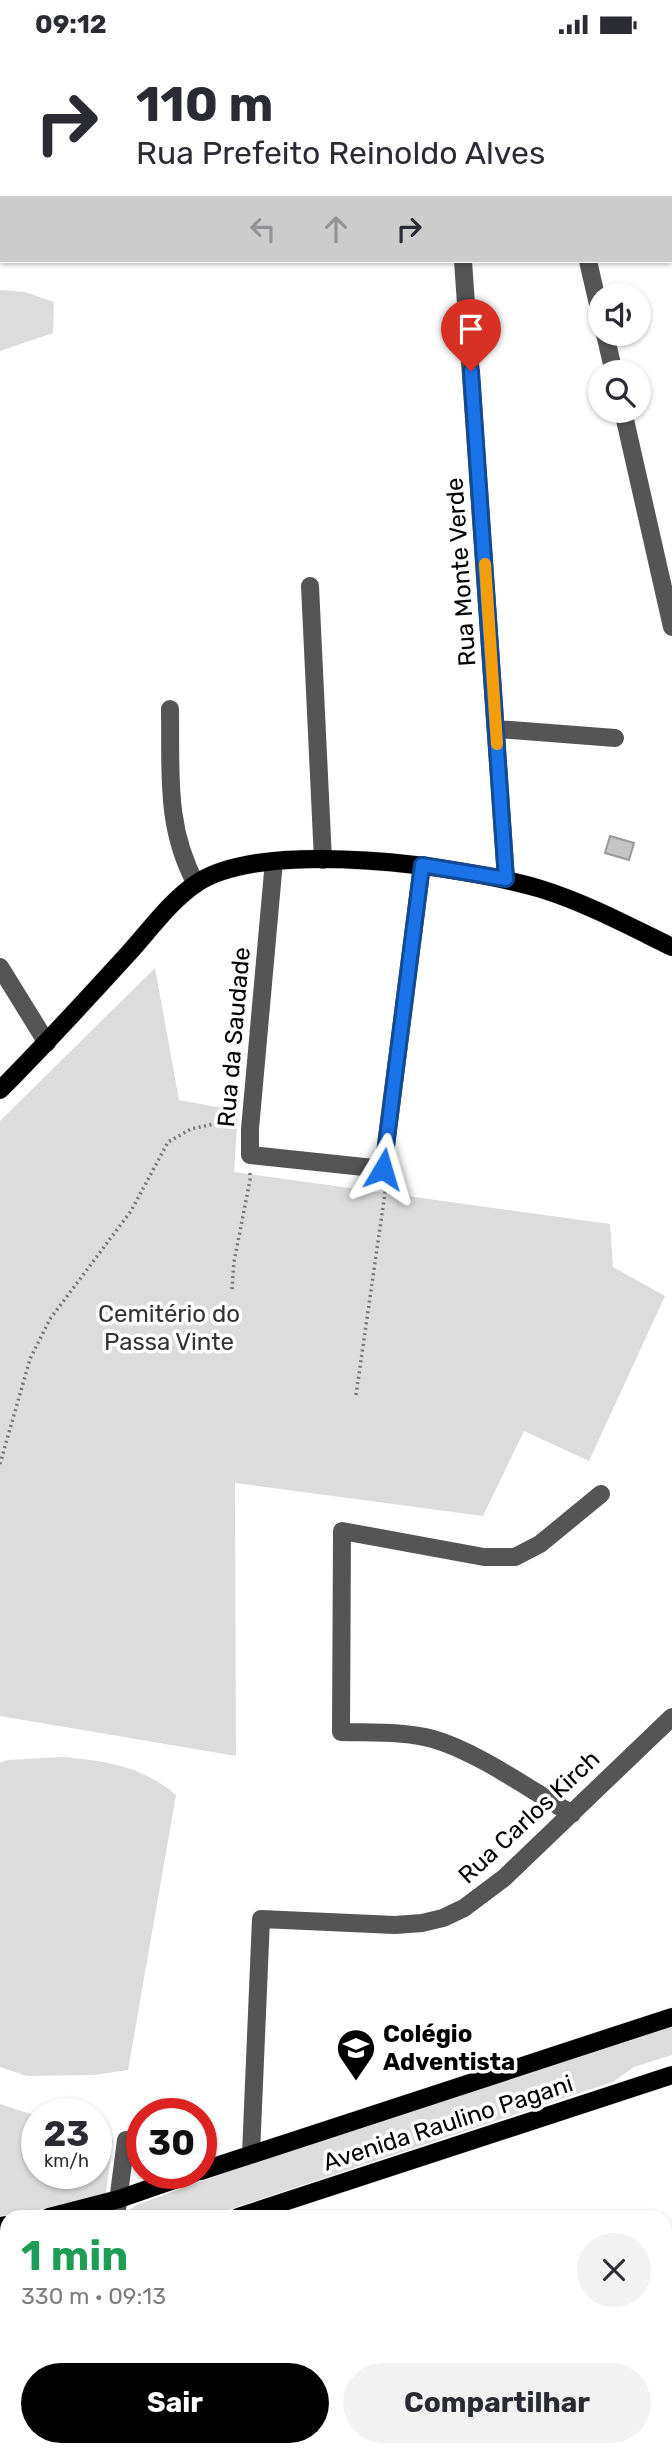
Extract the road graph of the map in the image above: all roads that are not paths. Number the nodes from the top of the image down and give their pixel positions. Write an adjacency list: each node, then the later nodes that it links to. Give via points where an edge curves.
1 (463, 263): 8 (street, Rua Monte Verde)
2 (588, 263): 3 (street)
3 (593, 283)
4 (626, 423): 6 (street)
5 (310, 586): 10 (street)
6 (672, 627)
7 (170, 709): 14 (street, via 174,824 182,857)
8 (497, 729): 9 (street); 13 (street, Rua Monte Verde)
9 (615, 738)
10 (324, 860): 11 (main road); 12 (main road)
11 (274, 861): 12 (street, Rua da Saudade, via 250,1155 383,1169); 14 (main road, via 227,869)
12 (422, 865): 13 (main road)
13 (506, 879): 15 (main road, via 578,903)
14 (196, 884): 17 (main road)
15 (672, 947)
16 (0, 967): 17 (street)
17 (47, 1043): 18 (main road)
18 (0, 1090)
19 (601, 1494): 21 (street, via 540,1544 515,1557 484,1557 342,1531 341,1732 435,1739)
20 (672, 1717): 21 (street, Rua Carlos Kirch)
21 (572, 1814): 25 (street, Rua Carlos Kirch, via 489,1891 443,1918 396,1925 261,1919)
22 (672, 2017): 25 (main road, Avenida Raulino Pagani)
23 (672, 2075): 31 (main road, Avenida Raulino Pagani)
24 (126, 2140): 28 (street)
25 (251, 2154): 26 (main road, Avenida Raulino Pagani)
26 (217, 2166)
27 (148, 2189): 28 (main road)
28 (119, 2199): 29 (main road); 30 (street)
29 (76, 2210)
30 (117, 2210)
31 (259, 2210)

